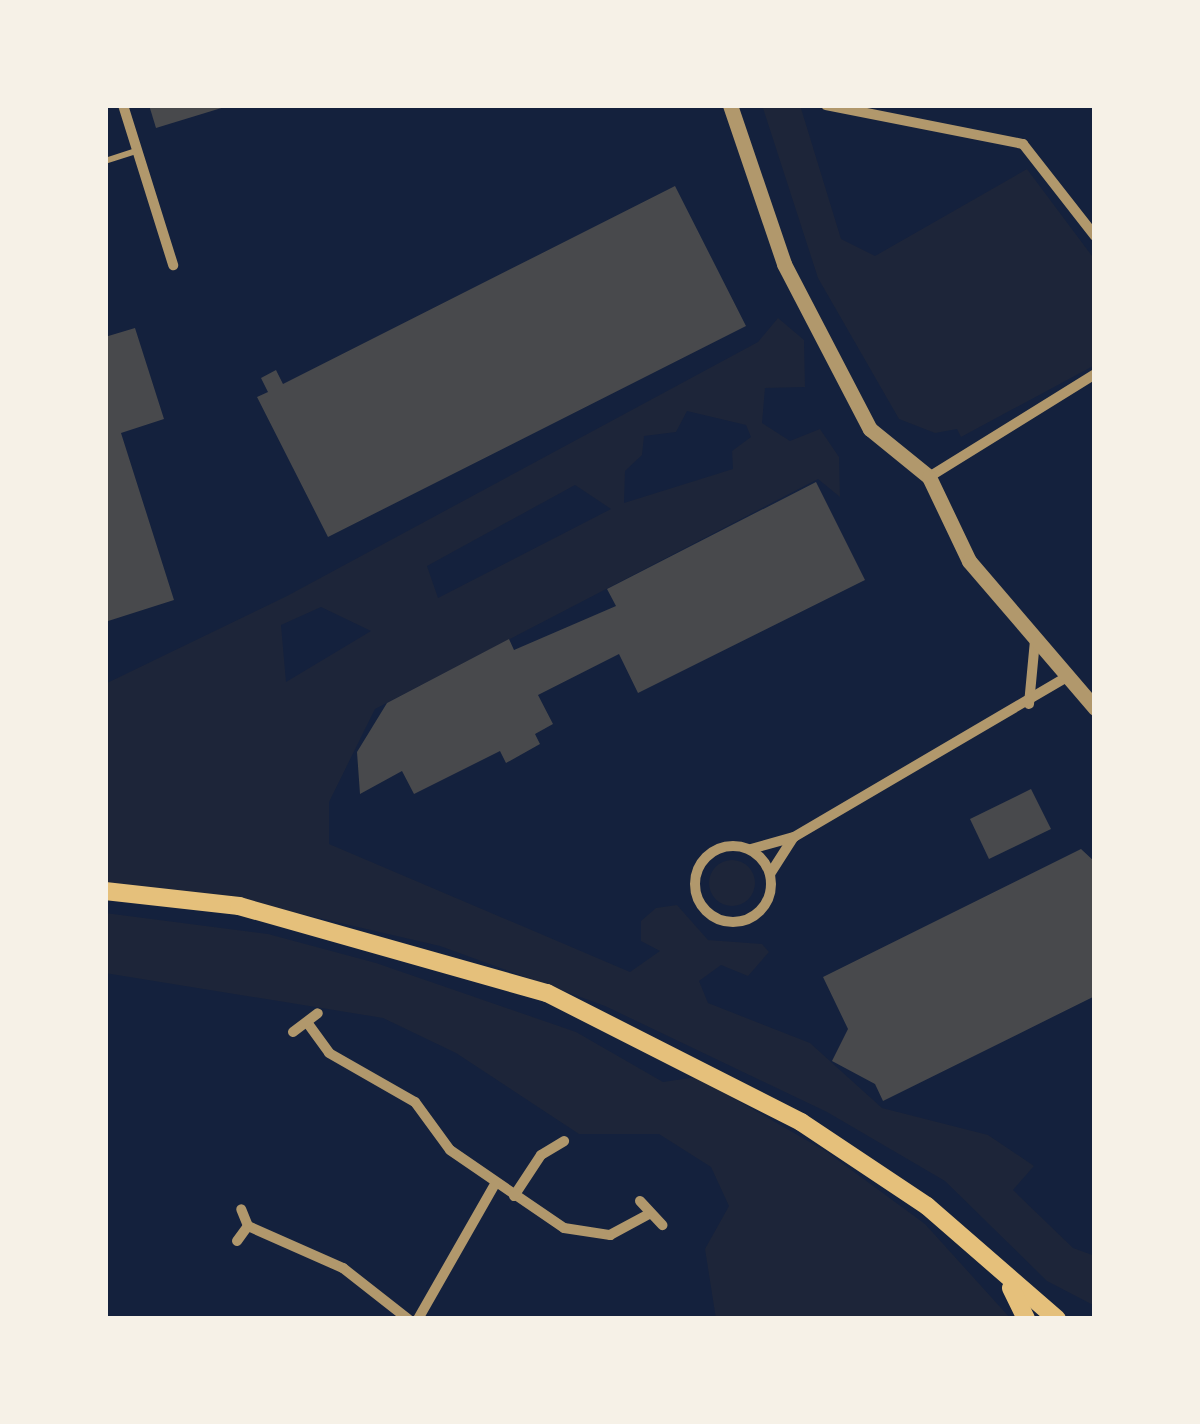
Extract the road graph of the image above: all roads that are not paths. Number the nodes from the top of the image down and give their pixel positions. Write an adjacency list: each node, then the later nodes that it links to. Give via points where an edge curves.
1 (122, 105): 4 (street)
2 (730, 105): 9 (street, via 803,306 870,428)
3 (826, 105): 6 (street, via 1023,144)
4 (136, 151): 5 (lane); 7 (street)
5 (105, 161)
6 (1095, 236)
7 (173, 265)
8 (1095, 374): 9 (street)
9 (929, 476): 10 (street, via 969,561)
10 (1035, 640): 11 (street); 12 (street)
11 (1067, 677): 12 (street); 13 (street)
12 (1029, 704): 14 (street)
13 (1095, 708)
14 (794, 837): 15 (street); 16 (street)
15 (750, 849): 16 (street); 16 (street, via 726,845 705,857 694,881 701,905 720,920 745,920 770,896)
16 (770, 874)
17 (105, 891): 30 (main road, via 239,906 547,993 801,1122 926,1206)
18 (318, 1013): 19 (street)
19 (309, 1025): 20 (street); 22 (street, via 329,1053 415,1102 450,1150)
20 (293, 1032)
21 (564, 1142): 23 (street, via 542,1155)
22 (495, 1184): 23 (street); 32 (street)
23 (514, 1196): 26 (street, via 595,1237)
24 (640, 1202): 26 (street)
25 (241, 1209): 28 (street)
26 (648, 1214): 27 (street)
27 (662, 1225)
28 (248, 1226): 29 (street); 31 (street, via 343,1268)
29 (237, 1241)
30 (1008, 1282): 33 (main road); 34 (main road)
31 (408, 1319)
32 (418, 1319)
33 (1026, 1319)
34 (1057, 1319)

